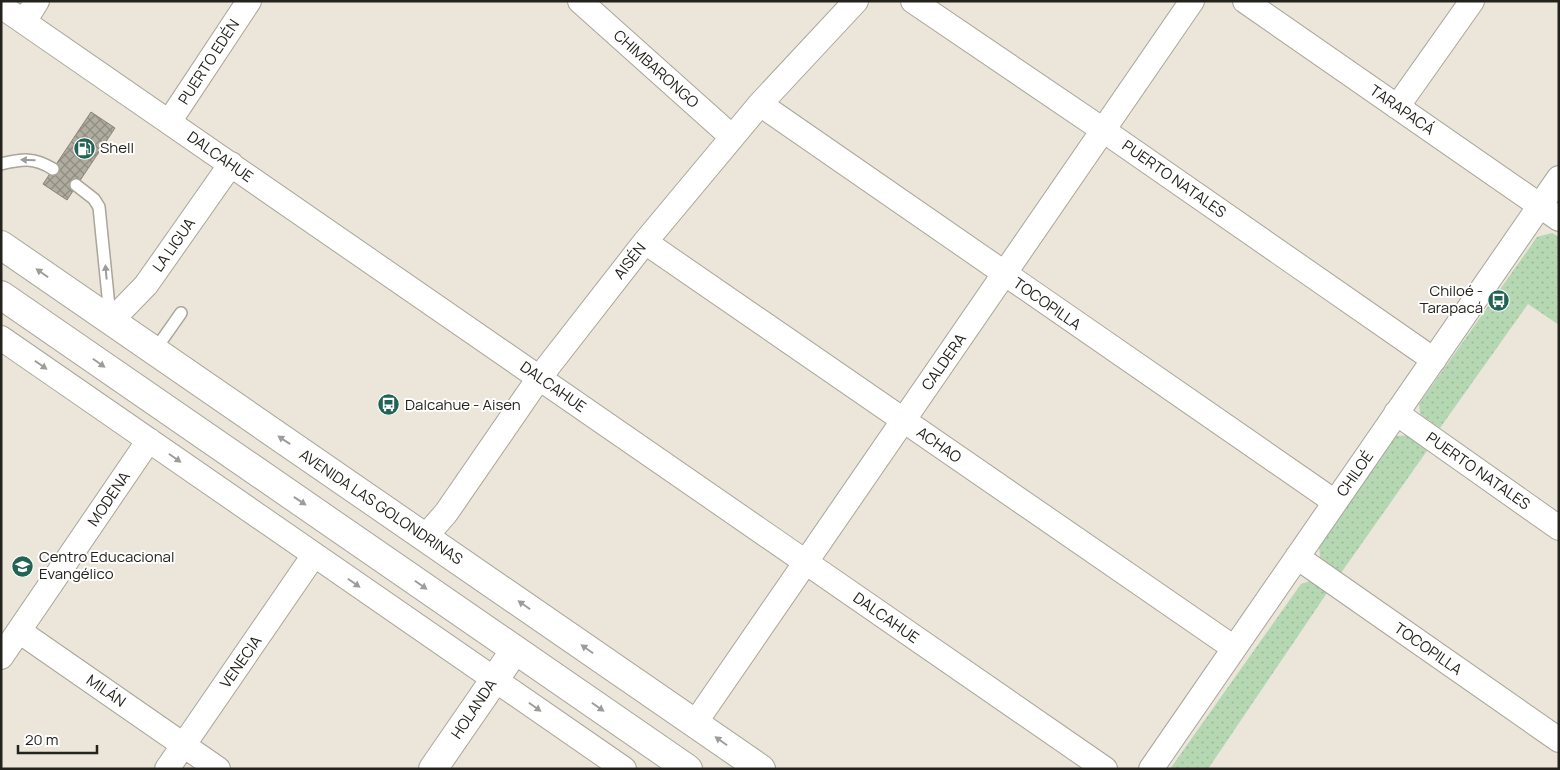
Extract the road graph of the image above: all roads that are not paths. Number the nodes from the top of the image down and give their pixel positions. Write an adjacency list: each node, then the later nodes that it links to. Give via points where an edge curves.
1 (38, 1): 10 (street)
2 (249, 1): 13 (street, PUERTO EDÉN)
3 (856, 1): 11 (street, AISÉN)
4 (913, 1): 14 (street, PUERTO NATALES)
5 (1192, 1): 14 (street, CALDERA)
6 (1472, 1): 12 (street)
7 (586, 3): 15 (street, CHIMBARONGO)
8 (1253, 3): 12 (street, TARAPACÁ)
9 (1, 6): 10 (street, DALCAHUE)
10 (24, 22): 13 (street, DALCAHUE)
11 (760, 104): 15 (street, AISÉN); 25 (street, TOCOPILLA)
12 (1397, 106): 21 (street, TARAPACÁ)
13 (169, 122): 17 (street, DALCAHUE)
14 (1103, 130): 25 (street, CALDERA); 31 (street, PUERTO NATALES)
15 (732, 137): 23 (street, AISÉN)
16 (1, 164): 18 (lane, one-way to 16, via 33,160)
17 (230, 164): 28 (street, LA LIGUA, via 146,285); 32 (street, DALCAHUE)
18 (53, 169)
19 (1559, 178): 21 (street, CHILOÉ)
20 (76, 185): 28 (lane, one-way to 20, via 99,207)
21 (1540, 206): 22 (street, TARAPACÁ); 31 (street, CHILOÉ)
22 (1559, 219)
23 (645, 242): 32 (street, AISÉN); 34 (street, ACHAO)
24 (1, 245): 28 (main road, AVENIDA LAS GOLONDRINAS, one-way to 24)
25 (1004, 274): 34 (street, CALDERA); 36 (street, TOCOPILLA)
26 (1, 295): 39 (main road, one-way to 39)
27 (181, 313): 30 (lane)
28 (110, 320): 30 (main road, AVENIDA LAS GOLONDRINAS)
29 (1, 338): 35 (street, one-way to 35)
30 (154, 351): 38 (main road, AVENIDA LAS GOLONDRINAS, one-way to 30)
31 (1434, 360): 33 (street, CHILOÉ)
32 (539, 378): 38 (street, AISÉN, via 446,513); 42 (street, DALCAHUE)
33 (1396, 413): 36 (street, CHILOÉ); 37 (street, PUERTO NATALES)
34 (904, 420): 42 (street, CALDERA); 45 (street, ACHAO)
35 (149, 440): 40 (street, one-way to 40); 43 (street, MODENA)
36 (1335, 502): 41 (street, CHILOÉ)
37 (1559, 528)
38 (425, 537): 39 (main road, via 407,544); 44 (main road, AVENIDA LAS GOLONDRINAS, one-way to 38)
39 (366, 547): 46 (main road, one-way to 46)
40 (314, 555): 48 (street, one-way to 48); 51 (street, VENECIA)
41 (1297, 557): 45 (street, CHILOÉ); 50 (street, TOCOPILLA)
42 (806, 562): 49 (street, CALDERA); 58 (street, DALCAHUE)
43 (19, 631): 47 (street, MODENA); 51 (street, MILÁN)
44 (564, 633): 46 (main road, HOLANDA, via 536,635); 49 (main road, AVENIDA LAS GOLONDRINAS, one-way to 44)
45 (1234, 648): 59 (street, CHILOÉ)
46 (515, 650): 48 (main road, HOLANDA); 56 (main road, one-way to 56)
47 (1, 657)
48 (494, 680): 54 (main road, HOLANDA); 55 (street, one-way to 55)
49 (695, 723): 57 (main road, AVENIDA LAS GOLONDRINAS, one-way to 49)
50 (1559, 740)
51 (183, 745): 52 (street, VENECIA); 53 (street, MILÁN)
52 (167, 769)
53 (218, 769)
54 (433, 769)
55 (624, 769)
56 (688, 769)
57 (761, 769)
58 (1105, 769)
59 (1151, 769)

